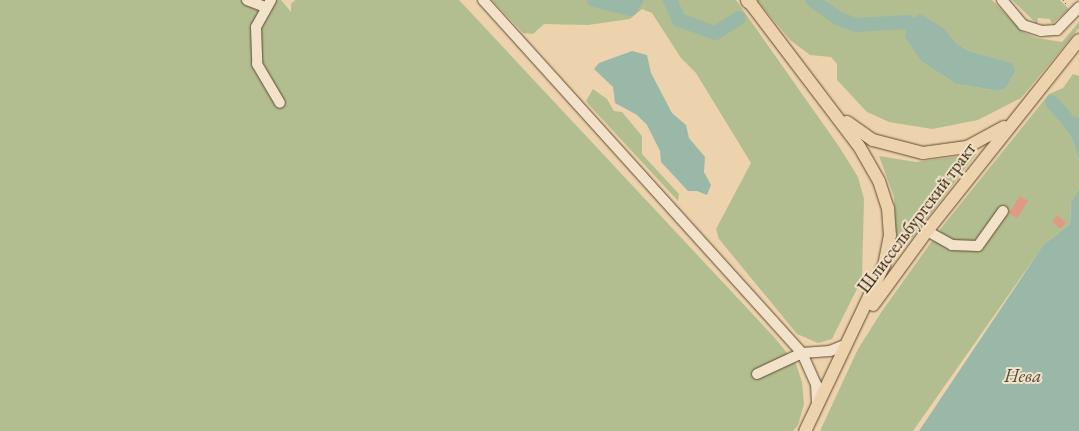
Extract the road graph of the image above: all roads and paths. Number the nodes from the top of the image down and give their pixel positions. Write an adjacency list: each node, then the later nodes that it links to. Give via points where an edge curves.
1 (248, 0): 5 (street)
2 (483, 0): 14 (street)
3 (748, 0): 8 (main road)
4 (1002, 0): 6 (street, via 1023,25 1041,31 1057,30)
5 (268, 4): 9 (street, via 256,28 257,64)
6 (1079, 7)
7 (1079, 40): 10 (main road, Шлиссельбургский тракт)
8 (820, 92): 10 (main road, via 860,131 890,146 914,152 939,153 966,147); 13 (main road, via 870,163 888,208 890,235 884,265)
9 (280, 103)
10 (1017, 118): 12 (main road, Шлиссельбургский тракт)
11 (1004, 211): 12 (street, via 978,246 952,245)
12 (927, 231): 13 (main road, Шлиссельбургский тракт)
13 (847, 343): 14 (street, via 830,351); 16 (main road)
14 (802, 353): 15 (street); 16 (street, via 816,384)
15 (758, 374)
16 (817, 403): 17 (main road)
17 (804, 431)

